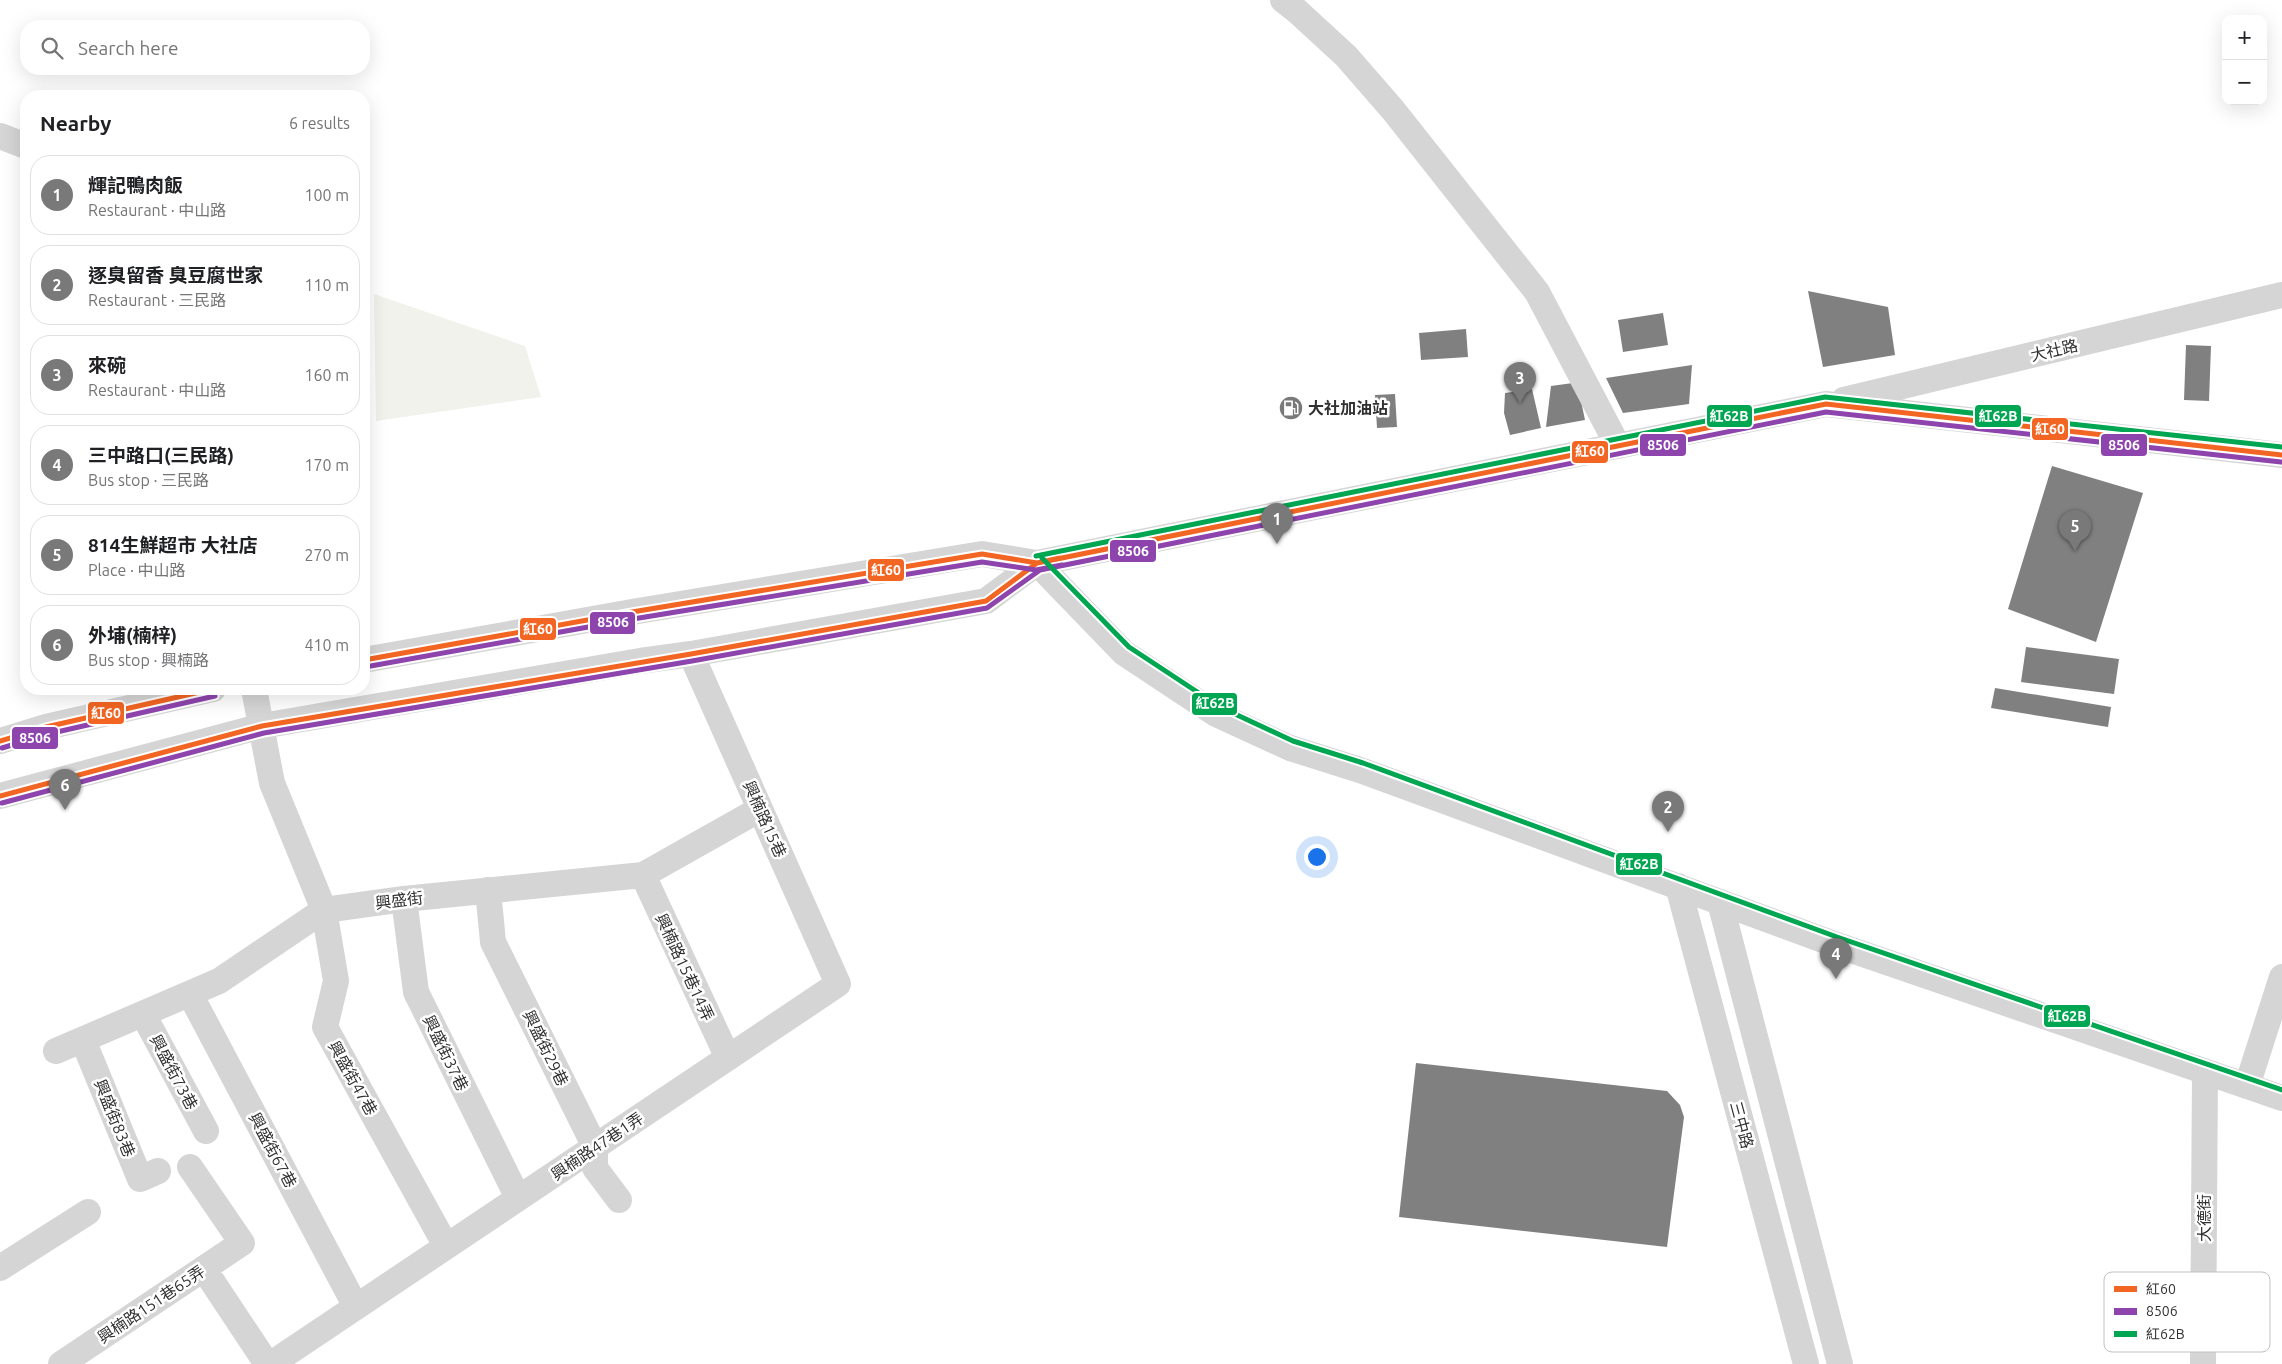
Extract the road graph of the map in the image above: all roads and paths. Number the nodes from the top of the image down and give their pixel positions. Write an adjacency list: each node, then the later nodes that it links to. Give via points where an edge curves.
1 (1283, 0): 6 (street, via 1346,56 1387,103 1537,292)
2 (0, 136): 3 (street)
3 (20, 144)
4 (2282, 296): 5 (street, 大社路)
5 (1826, 404): 6 (street, 大社路); 7 (street)
6 (1618, 446): 8 (street, 大社路)
7 (2282, 455)
8 (1037, 563): 9 (street, via 986,601); 10 (street, via 982,554); 18 (street, via 1124,653 1216,714 1290,748 1360,770)
9 (691, 654): 13 (street); 16 (street, 興楠路15巷)
10 (370, 659)
11 (187, 695): 14 (street, via 46,727)
12 (255, 695): 13 (street, 興盛街47巷)
13 (262, 726): 15 (street); 22 (street, 興盛街47巷, via 272,782)
14 (0, 741)
15 (0, 796)
16 (760, 809): 17 (street, 興盛街); 24 (street, 興楠路15巷)
17 (643, 875): 19 (street, 興盛街); 29 (street, 興楠路15巷14弄)
18 (1678, 886): 21 (street); 47 (street, 三中路)
19 (488, 890): 20 (street, 興盛街); 34 (street, 興盛街29巷, via 494,942)
20 (404, 899): 22 (street, 興盛街); 37 (street, 興盛街37巷, via 416,992)
21 (1720, 902): 30 (street); 48 (street)
22 (324, 910): 25 (street, 興盛街, via 219,981); 40 (street, 興盛街47巷, via 336,981 325,1027)
23 (2282, 977): 31 (street)
24 (838, 984): 29 (street, 興楠路47巷1弄)
25 (190, 994): 26 (street, 興盛街); 44 (street, 興盛街67巷)
26 (143, 1014): 27 (street, 興盛街); 33 (street, 興盛街73巷)
27 (83, 1040): 28 (street, 興盛街); 36 (street, 興盛街83巷, via 140,1179)
28 (56, 1051)
29 (728, 1058): 34 (street, 興楠路47巷1弄)
30 (2205, 1072): 31 (street); 43 (street, 大德街)
31 (2247, 1086): 32 (street)
32 (2282, 1098)
33 (206, 1131)
34 (595, 1147): 37 (street, 興楠路47巷1弄); 38 (street, 興盛街29巷, via 595,1168)
35 (190, 1166): 42 (street, 興楠路151巷65弄, via 242,1243)
36 (158, 1171)
37 (518, 1198): 40 (street, 興楠路47巷1弄)
38 (619, 1200)
39 (88, 1212): 41 (street)
40 (446, 1246): 44 (street, 興楠路47巷1弄)
41 (0, 1268)
42 (204, 1268): 45 (street, 興楠路151巷65弄); 46 (street)
43 (2204, 1272)
44 (356, 1307): 46 (street, 興楠路47巷1弄)
45 (61, 1364)
46 (269, 1364)
47 (1806, 1364)
48 (1840, 1364)

